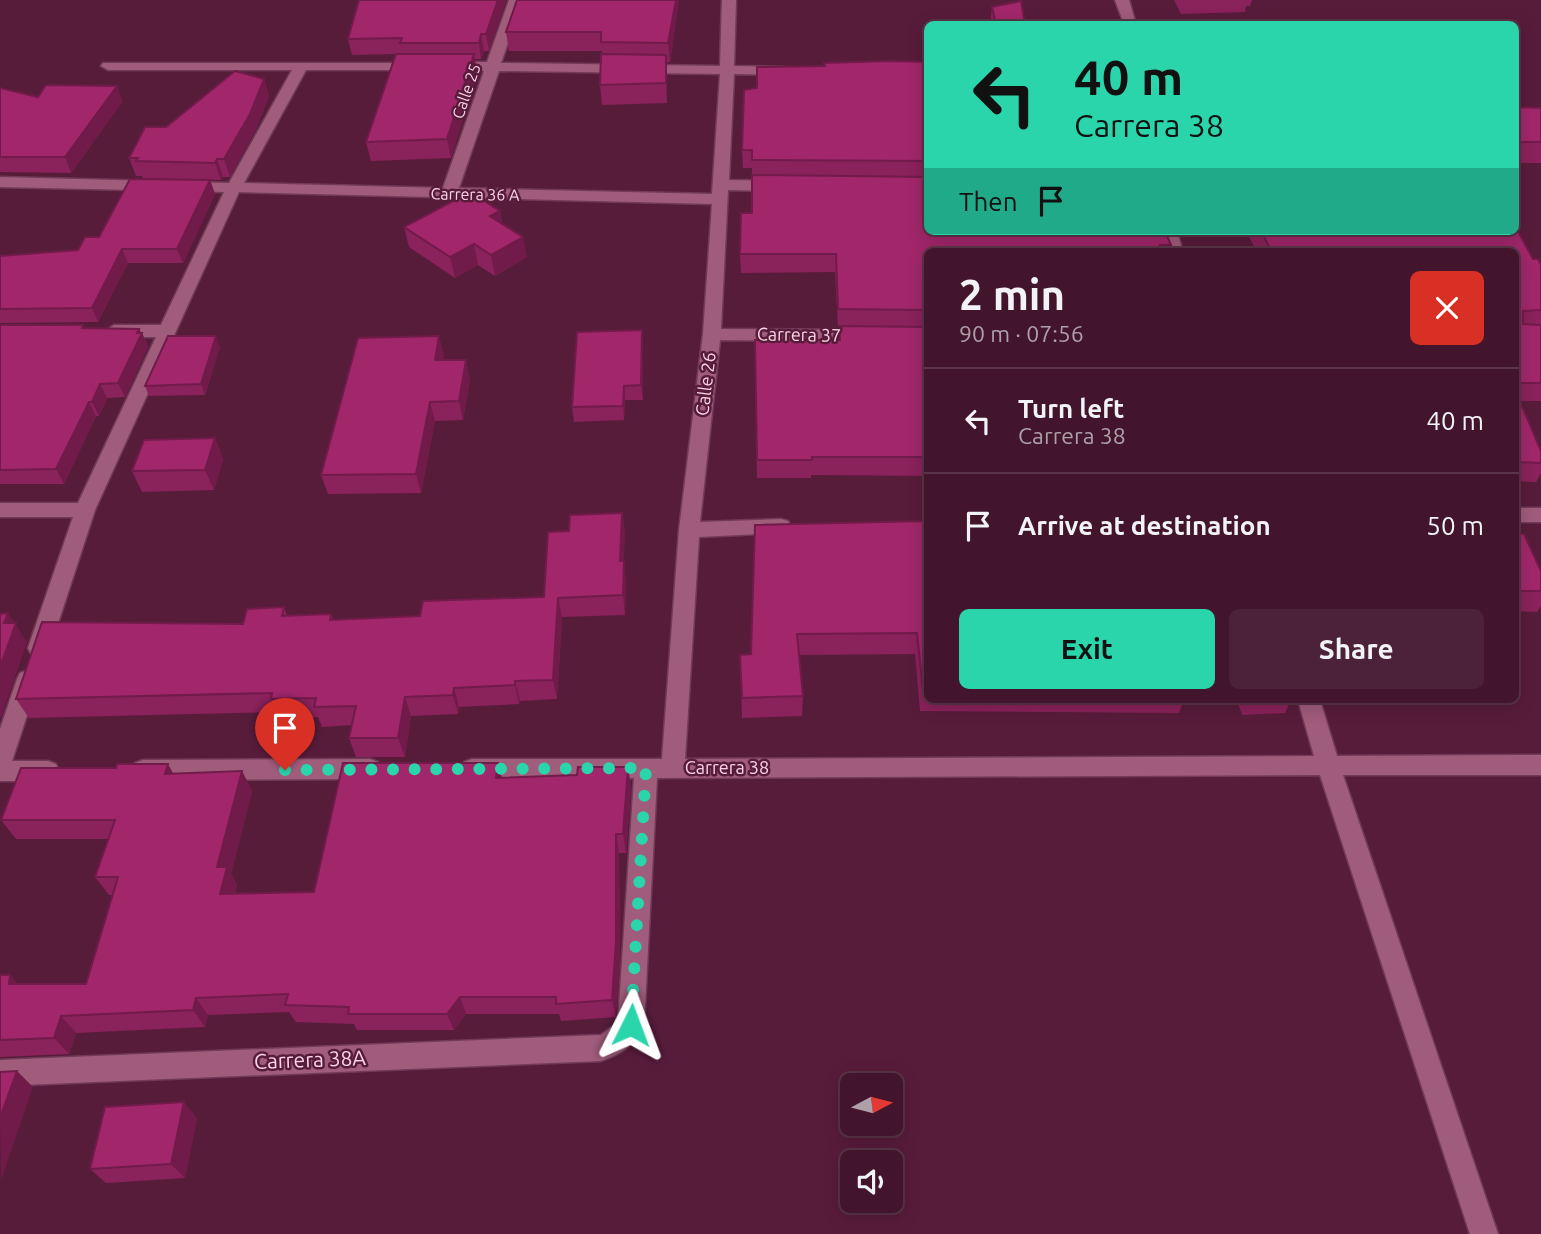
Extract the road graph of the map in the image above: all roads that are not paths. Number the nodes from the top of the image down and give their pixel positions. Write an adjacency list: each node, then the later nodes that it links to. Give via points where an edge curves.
1 (516, 0): 7 (street, Calle 25)
2 (729, 0): 8 (street, Calle 26)
3 (1122, 0): 4 (street)
4 (1129, 21)
5 (108, 66): 6 (street)
6 (302, 66): 7 (street); 12 (street)
7 (494, 66): 8 (street); 14 (street, Calle 25)
8 (727, 71): 9 (street); 13 (street, Calle 26)
9 (794, 71)
10 (0, 182): 12 (street, Carrera 36 A)
11 (803, 186): 13 (street, Carrera 36 A)
12 (233, 189): 14 (street, Carrera 36 A); 16 (street)
13 (719, 192): 14 (street, Carrera 36 A); 17 (street, Calle 26)
14 (449, 194)
15 (98, 331): 16 (street)
16 (167, 331): 20 (street)
17 (712, 334): 18 (street, Carrera 37); 24 (street, Calle 26)
18 (887, 337)
19 (0, 510): 20 (street)
20 (85, 510): 26 (street)
21 (1519, 515): 22 (street)
22 (1541, 515)
23 (795, 526): 24 (street)
24 (689, 530): 30 (street, Calle 26)
25 (1310, 703): 27 (street)
26 (0, 763)
27 (1328, 765): 28 (street, Carrera 38); 30 (street, Carrera 38); 37 (street)
28 (1541, 765)
29 (646, 768): 30 (street, Carrera 38); 32 (street, Carrera 38); 36 (street, Carrera 38A, via 631,1025 618,1040 601,1048)
30 (673, 768)
31 (396, 769): 33 (street)
32 (452, 769)
33 (118, 770)
34 (0, 771): 35 (street)
35 (76, 771)
36 (0, 1073)
37 (1484, 1234)

